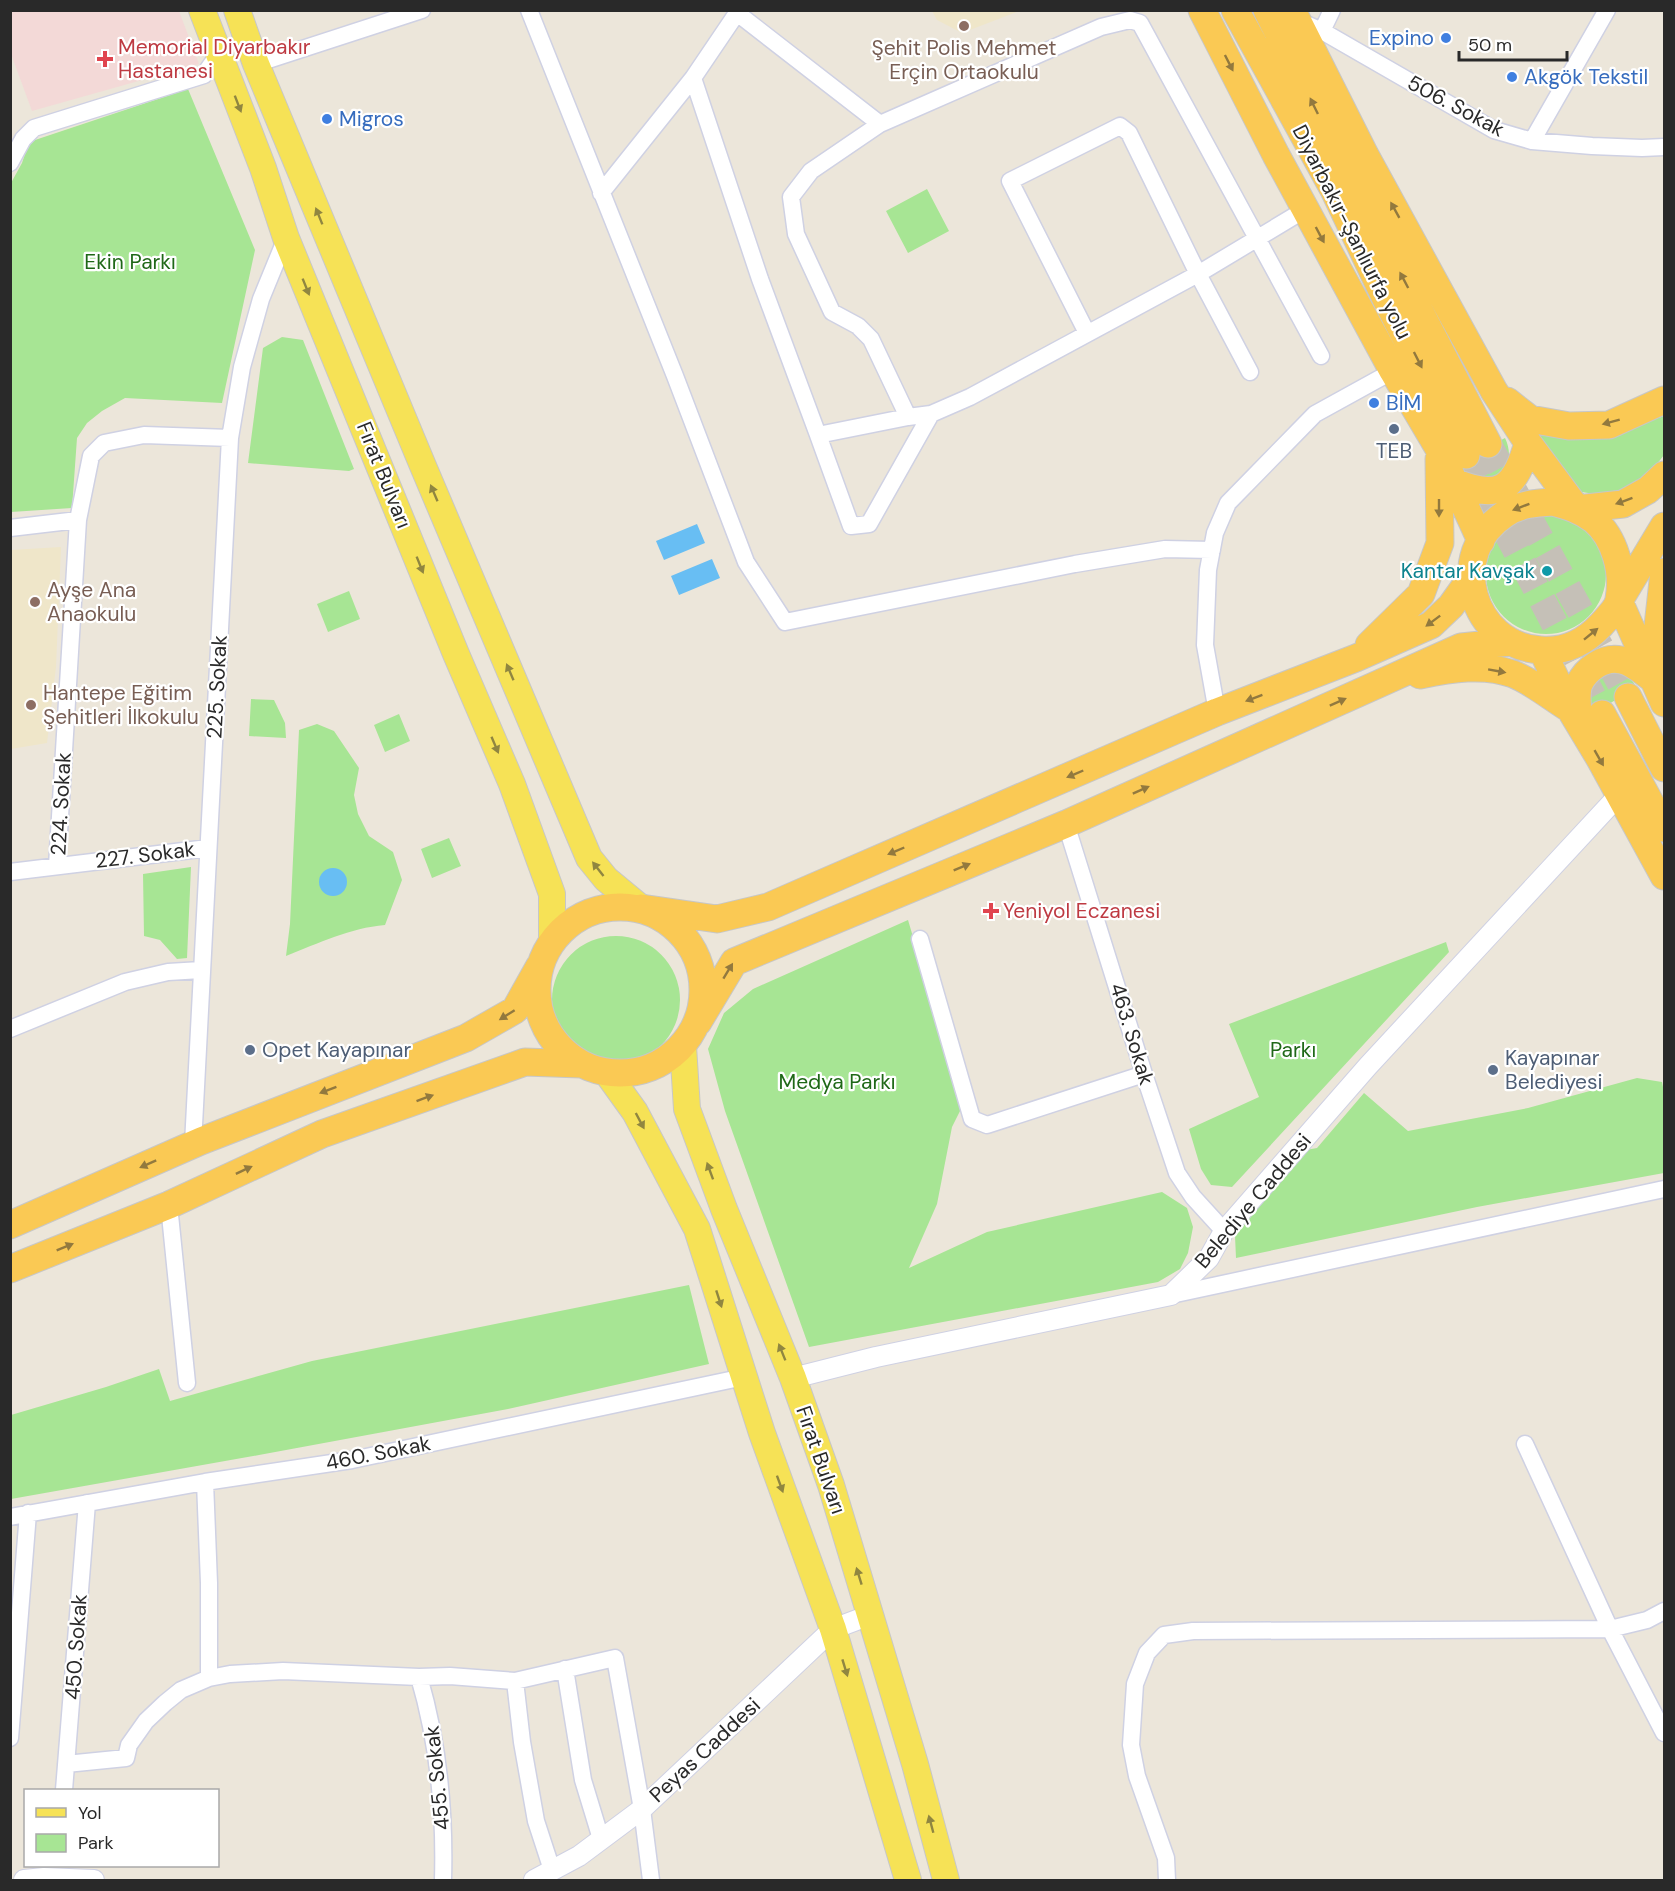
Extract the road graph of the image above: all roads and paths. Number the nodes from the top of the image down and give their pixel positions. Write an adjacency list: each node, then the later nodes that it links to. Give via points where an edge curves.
1 (202, 10): 12 (main road, Fırat Bulvarı)
2 (237, 10): 13 (main road, Fırat Bulvarı)
3 (422, 10): 13 (street)
4 (529, 10): 19 (street)
5 (1202, 10): 20 (highway, one-way to 20)
6 (1235, 10): 7 (highway, Diyarbakır-Şanlıurfa yolu, one-way to 7, via 1334,190 1385,297 1477,449)
7 (1267, 10)
8 (1332, 10): 11 (street)
9 (1607, 10): 16 (street)
10 (1300, 13): 11 (street, 506. Sokak); 28 (highway, one-way to 10, via 1365,155)
11 (1322, 31): 16 (street, 506. Sokak, via 1494,130)
12 (219, 52): 18 (street, via 204,75 34,128); 21 (main road, Fırat Bulvarı, one-way to 21)
13 (256, 64): 64 (main road, Fırat Bulvarı, one-way to 13, via 606,879 590,858)
14 (693, 78): 15 (street, via 737,12); 19 (street); 32 (street, via 752,256)
15 (880, 124): 22 (street, via 1101,27 1130,20 1140,23); 31 (street, via 811,171 791,197 796,234 832,312 858,326 871,339)
16 (1532, 141): 17 (street, 506. Sokak, via 1592,147)
17 (1665, 147)
18 (10, 163)
19 (601, 193): 43 (street, via 746,562 785,622 1075,564 1165,549)
20 (1306, 209): 22 (street); 26 (highway, one-way to 26)
21 (286, 238): 33 (street, 225. Sokak, via 261,299 245,356); 66 (main road, Fırat Bulvarı, one-way to 66, via 512,784 552,894)
22 (1256, 240): 23 (street); 25 (street)
23 (1198, 274): 24 (street); 24 (street, via 1129,133 1120,126 1010,181); 27 (street)
24 (1087, 333): 30 (street)
25 (1321, 356)
26 (1393, 371): 35 (highway); 43 (street, via 1315,414 1228,503)
27 (1250, 372)
28 (1494, 391): 29 (highway, one-way to 28, via 1609,425 1569,426 1530,419); 34 (highway)
29 (1665, 400)
30 (931, 414): 31 (street); 32 (street, via 869,524 850,526)
31 (908, 417): 32 (street)
32 (818, 435)
33 (230, 438): 39 (street, 224. Sokak, via 144,435 104,443 91,456); 60 (street, 225. Sokak)
34 (1528, 443): 37 (highway, via 1515,477 1503,487 1493,492 1473,490); 38 (highway)
35 (1439, 449): 37 (highway); 49 (highway, one-way to 49, via 1440,543 1421,594)
36 (1665, 475): 38 (highway, one-way to 38, via 1623,504)
37 (1454, 482): 42 (highway)
38 (1577, 509): 42 (highway, one-way to 42, via 1552,502 1528,504 1505,514); 46 (highway, via 1609,537 1617,557)
39 (78, 520): 41 (street); 61 (street, 224. Sokak)
40 (1665, 526): 46 (highway)
41 (10, 528)
42 (1481, 541): 45 (highway)
43 (1212, 550): 54 (street, via 1205,645)
44 (1665, 572): 50 (highway, via 1657,635)
45 (1471, 578): 47 (highway, via 1482,615 1494,631); 49 (highway, one-way to 49, via 1431,625)
46 (1619, 601): 48 (highway, one-way to 46, via 1573,646 1591,636); 50 (highway)
47 (1510, 642): 48 (highway); 51 (highway, via 1461,647)
48 (1542, 651): 55 (highway)
49 (1356, 658): 54 (highway, one-way to 54)
50 (1659, 683): 53 (highway); 55 (highway, via 1618,659 1603,661 1590,668 1579,685)
51 (1377, 684): 55 (highway, one-way to 55, via 1422,674 1497,669 1515,675); 58 (highway, one-way to 51)
52 (1628, 697): 56 (highway)
53 (1665, 704)
54 (1217, 712): 64 (highway, one-way to 64, via 768,907 717,919)
55 (1584, 716): 57 (highway, one-way to 57); 59 (highway)
56 (1665, 768)
57 (1619, 795): 63 (highway); 79 (street, Belediye Caddesi, via 1368,1066)
58 (1066, 824): 69 (highway, one-way to 58, via 734,962); 74 (street, 463. Sokak)
59 (1665, 828)
60 (208, 848): 61 (street, 227. Sokak); 68 (street, 225. Sokak)
61 (57, 866): 62 (street, 227. Sokak)
62 (10, 872)
63 (1665, 876)
64 (641, 908): 66 (highway, via 616,906 591,911 569,923); 69 (highway, via 667,920 692,948 700,965 704,994)
65 (920, 939): 74 (street, via 972,1119 987,1125)
66 (552, 942): 67 (highway)
67 (539, 967): 72 (highway, via 537,995 543,1023 558,1046); 75 (highway, one-way to 75, via 515,1011 466,1038)
68 (201, 970): 70 (street, via 168,972 125,982); 75 (street, 225. Sokak)
69 (698, 1022): 71 (highway)
70 (10, 1029)
71 (683, 1046): 73 (highway, via 662,1063 635,1073); 83 (main road, Fırat Bulvarı, one-way to 71, via 687,1109)
72 (580, 1064): 73 (highway); 77 (highway, one-way to 72, via 322,1134 525,1062)
73 (607, 1073): 82 (main road, one-way to 82, via 635,1112 697,1229)
74 (1144, 1074): 79 (street, 463. Sokak, via 1177,1173)
75 (193, 1144): 78 (highway, one-way to 78)
76 (1665, 1189): 81 (street)
77 (169, 1205): 80 (highway, one-way to 77); 84 (street)
78 (10, 1225)
79 (1224, 1231): 81 (street, Belediye Caddesi, via 1209,1258)
80 (10, 1269)
81 (1171, 1295): 83 (street)
82 (744, 1377): 86 (street, 460. Sokak, via 352,1460); 92 (main road, one-way to 92)
83 (793, 1378): 91 (main road, Fırat Bulvarı, one-way to 83, via 831,1485)
84 (187, 1383)
85 (1525, 1444): 93 (street)
86 (205, 1482): 87 (street, 460. Sokak); 97 (street)
87 (87, 1503): 88 (street, 460. Sokak); 101 (street, 450. Sokak)
88 (28, 1514): 89 (street, 460. Sokak); 94 (street)
89 (10, 1517)
90 (1665, 1611): 93 (street)
91 (870, 1615): 92 (street, Peyas Caddesi); 113 (main road, Fırat Bulvarı, one-way to 91)
92 (833, 1629): 103 (street, Peyas Caddesi); 112 (main road, one-way to 112)
93 (1610, 1629): 99 (street); 114 (street, via 1193,1631 1164,1635 1147,1653 1135,1684 1131,1745 1137,1776 1166,1858)
94 (13, 1645): 100 (street)
95 (565, 1669): 98 (street); 103 (street, via 615,1658); 104 (street, via 583,1780)
96 (419, 1677): 97 (street, via 283,1671); 98 (street); 109 (street, 455. Sokak, via 441,1786)
97 (209, 1678): 101 (street, via 165,1702 129,1745 126,1758)
98 (515, 1682): 105 (street, via 536,1821)
99 (1665, 1732)
100 (10, 1738)
101 (66, 1764): 102 (street, 450. Sokak)
102 (64, 1789)
103 (642, 1809): 104 (street, Peyas Caddesi); 111 (street)
104 (601, 1839): 105 (street, Peyas Caddesi)
105 (552, 1870): 110 (street, Peyas Caddesi)
106 (63, 1876): 107 (street); 108 (street)
107 (24, 1881)
108 (94, 1881)
109 (442, 1881)
110 (534, 1881)
111 (651, 1881)
112 (908, 1881)
113 (946, 1881)
114 (1167, 1881)

